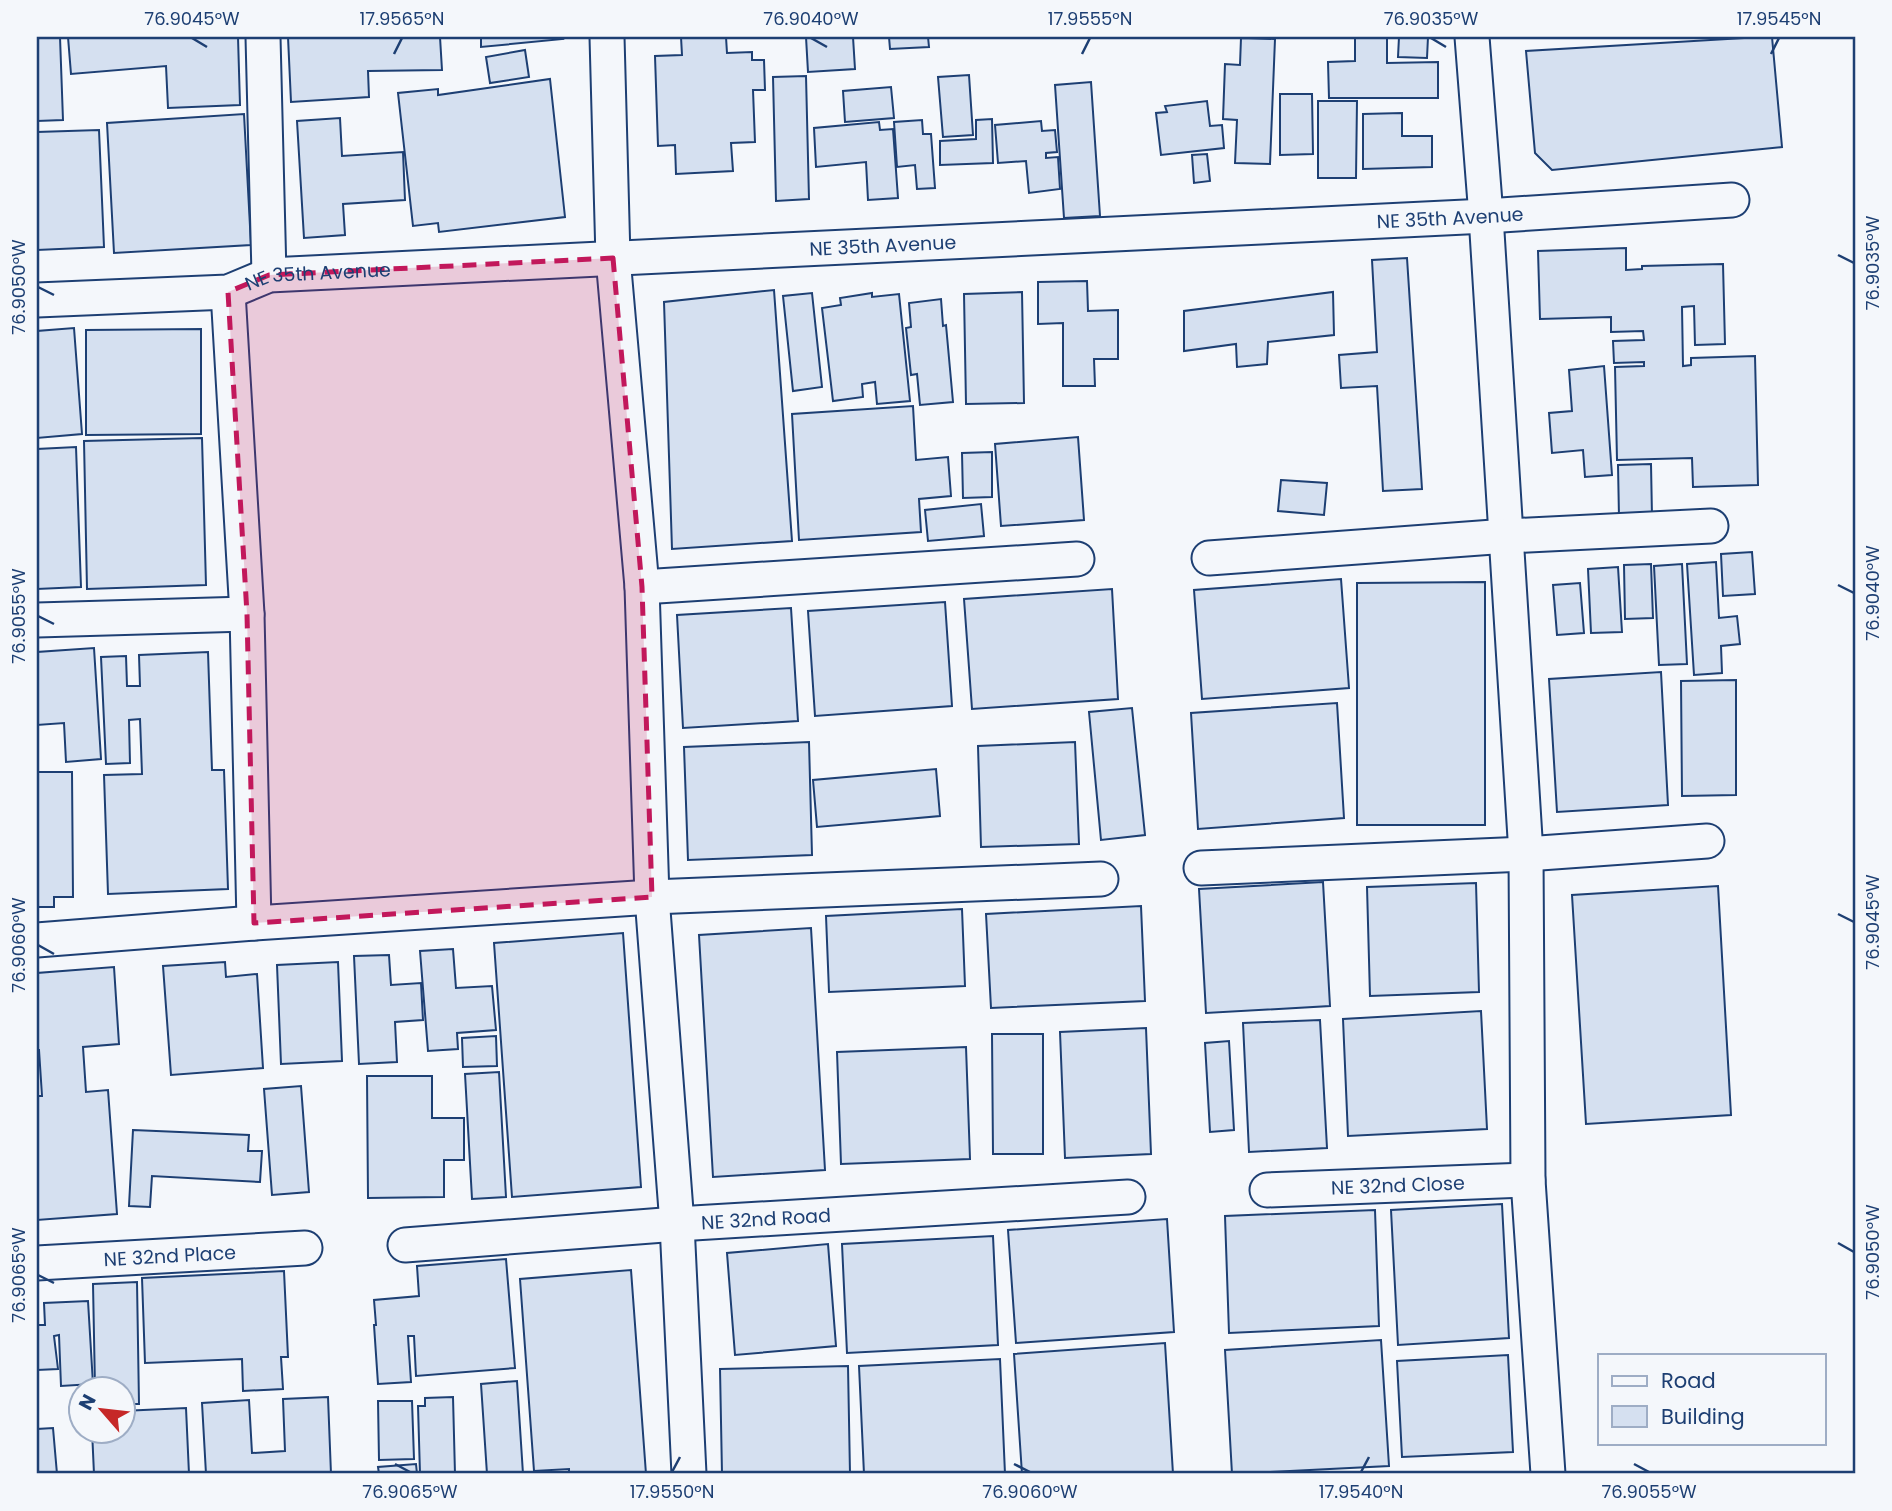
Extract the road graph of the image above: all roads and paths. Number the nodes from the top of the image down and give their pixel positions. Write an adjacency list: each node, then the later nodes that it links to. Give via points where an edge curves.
1 (263, 37): 7 (street)
2 (607, 37): 6 (street)
3 (1472, 37): 5 (street)
4 (1732, 200): 5 (street, NE 35th Avenue)
5 (1486, 216): 6 (street, NE 35th Avenue); 11 (street)
6 (613, 258): 7 (street, NE 35th Avenue); 14 (street)
7 (269, 275): 8 (street, NE 35th Avenue)
8 (228, 292): 9 (street, NE 35th Avenue); 15 (street)
9 (37, 300)
10 (1711, 526): 11 (street)
11 (1507, 536): 12 (street); 18 (street)
12 (1209, 558)
13 (1077, 559): 14 (street)
14 (642, 587): 21 (street)
15 (247, 614): 16 (street); 22 (street)
16 (37, 620)
17 (1707, 841): 18 (street)
18 (1526, 854): 19 (street); 24 (street)
19 (1201, 868)
20 (1101, 879): 21 (street)
21 (652, 897): 22 (street); 27 (street)
22 (254, 923): 23 (street)
23 (37, 940)
24 (1528, 1180): 25 (street, NE 32nd Close); 32 (street)
25 (1267, 1190)
26 (1128, 1197): 27 (street, NE 32nd Road)
27 (677, 1224): 28 (street, NE 32nd Road); 31 (street)
28 (405, 1245)
29 (305, 1248): 30 (street, NE 32nd Place)
30 (37, 1263)
31 (690, 1474)
32 (1548, 1474)

